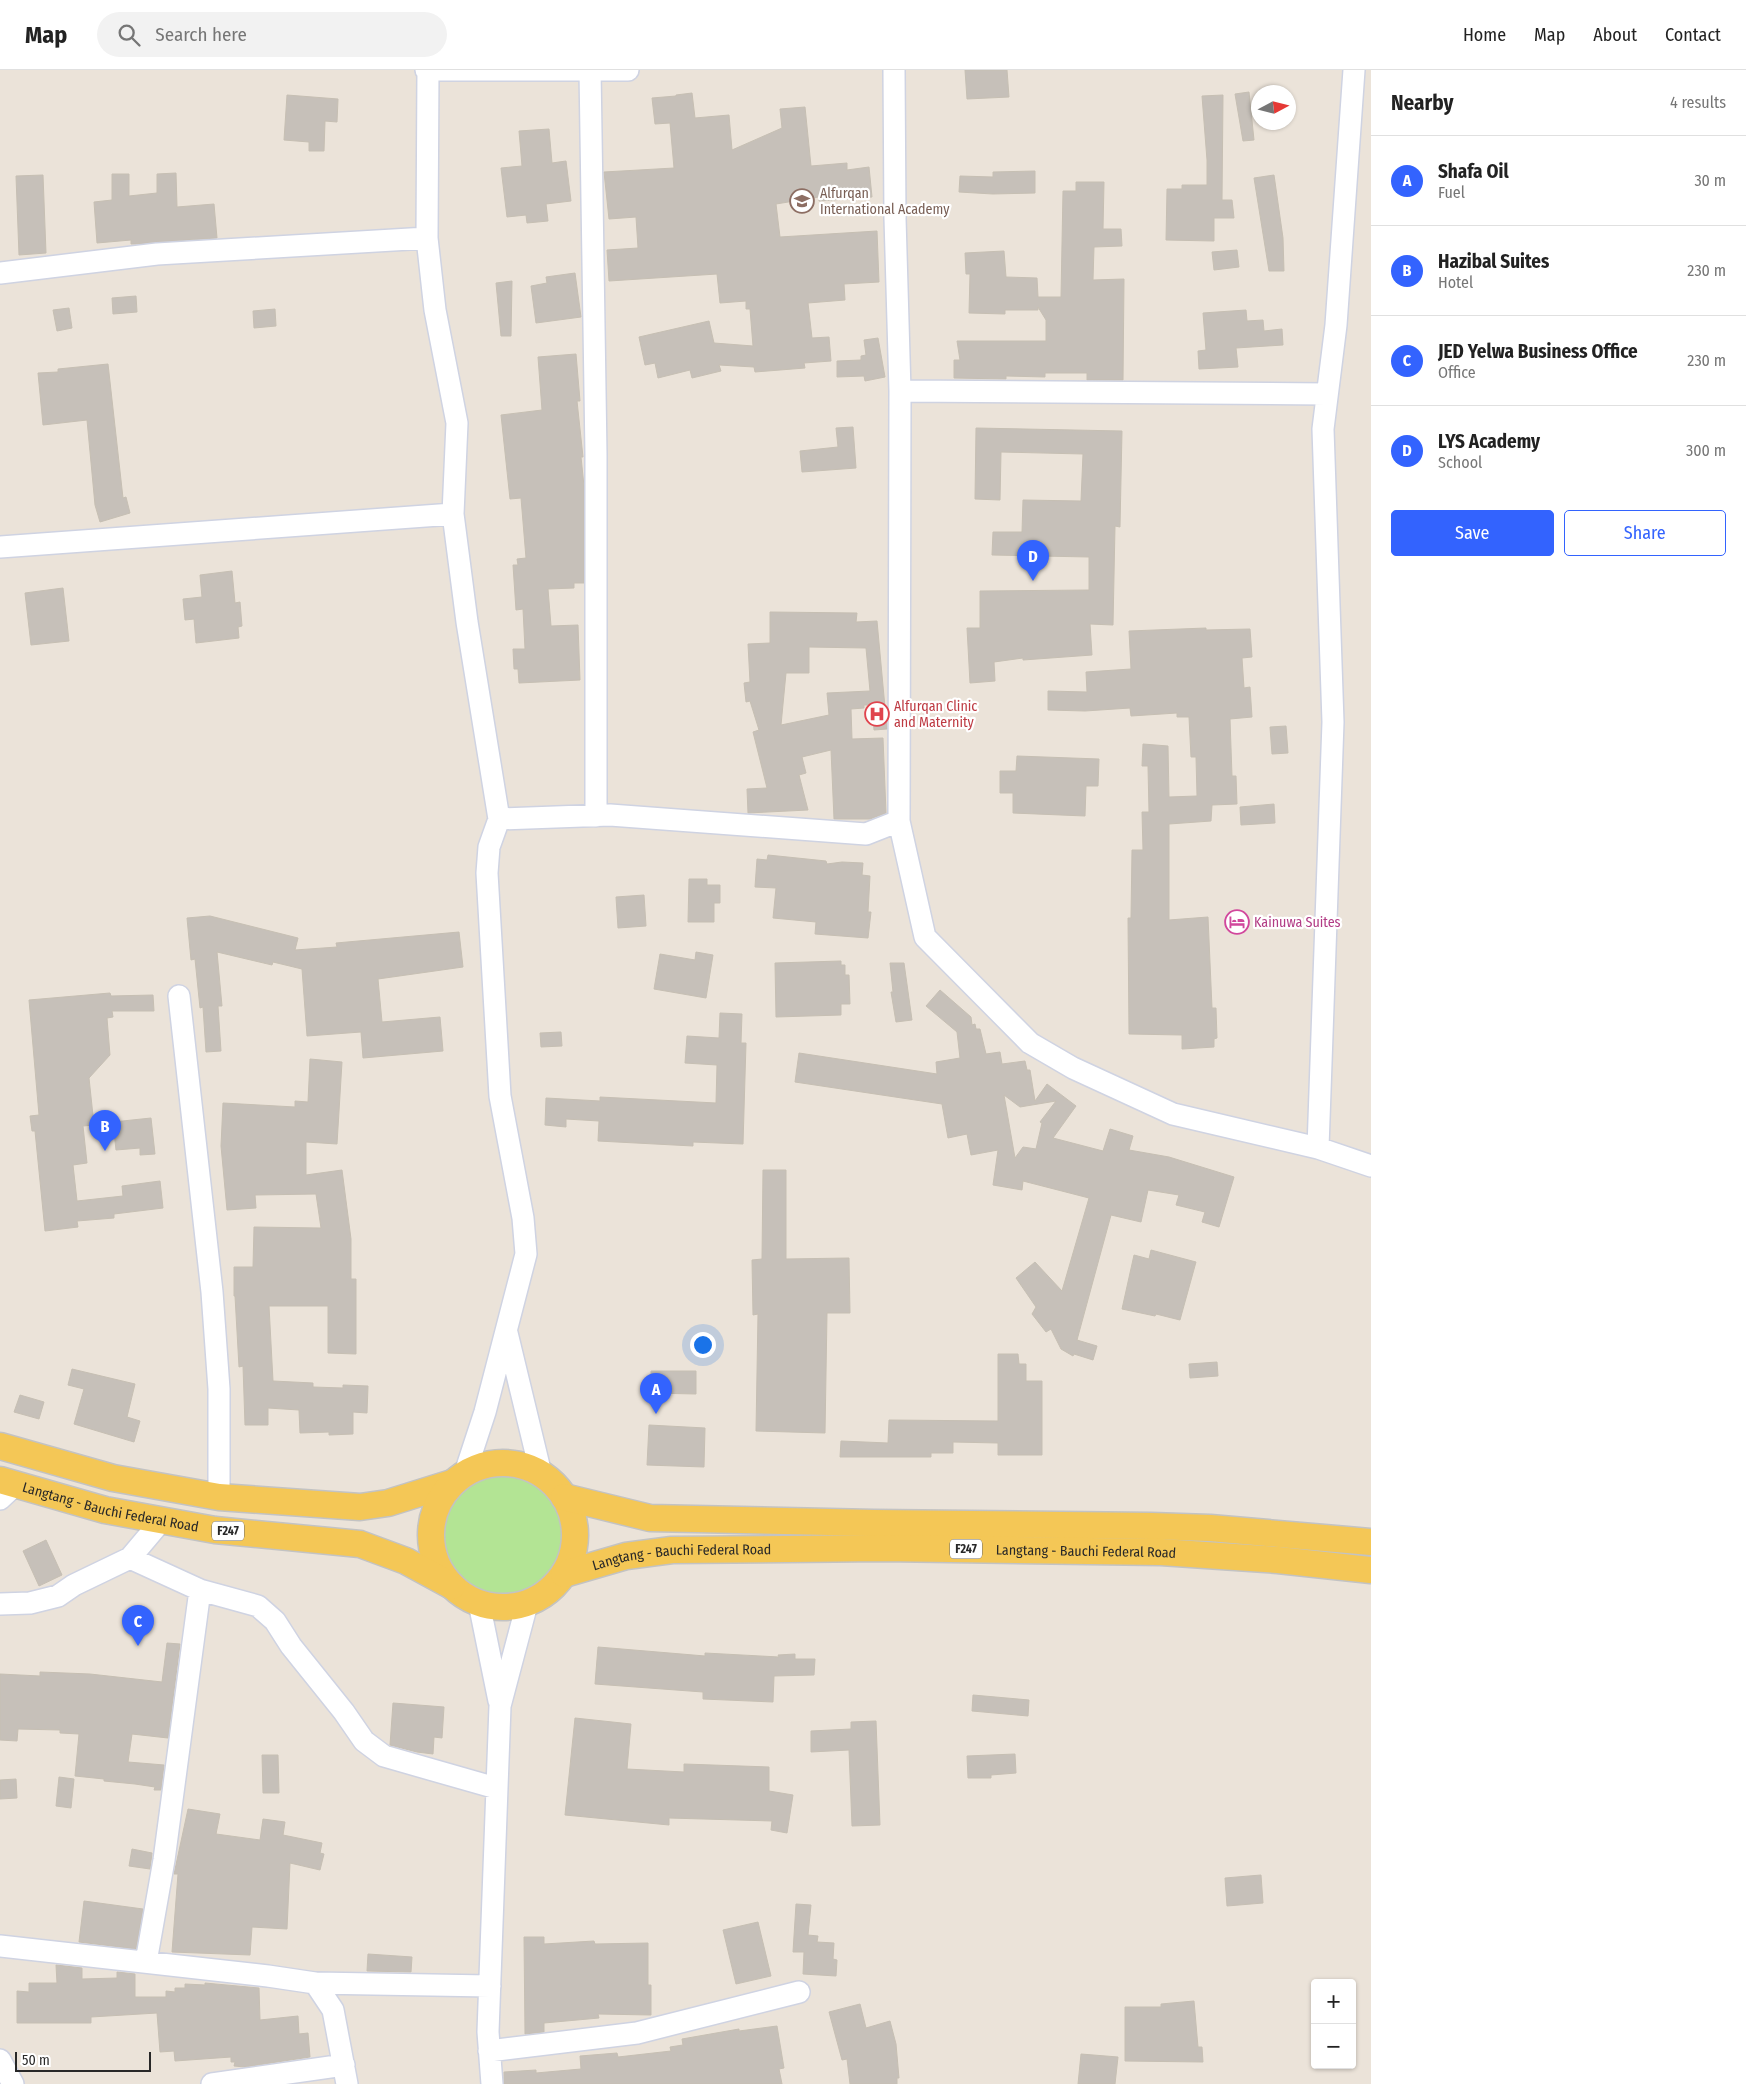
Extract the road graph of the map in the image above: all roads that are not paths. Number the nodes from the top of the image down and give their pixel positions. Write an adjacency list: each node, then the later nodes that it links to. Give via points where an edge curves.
1 (427, 70): 5 (street); 6 (street)
2 (628, 70): 5 (street)
3 (894, 70): 8 (street)
4 (1354, 70): 9 (street, via 1336,325)
5 (590, 71): 12 (street, via 596,454)
6 (427, 238): 7 (street, via 157,254); 10 (street, via 435,310 457,423)
7 (0, 273)
8 (900, 390): 9 (street); 14 (street)
9 (1327, 394): 16 (street, via 1323,429 1333,722)
10 (453, 514): 11 (street); 13 (street)
11 (0, 547)
12 (596, 816): 13 (street); 14 (street, via 866,834)
13 (499, 819): 18 (street, via 489,847 487,873 500,1086 523,1218 526,1254)
14 (899, 821): 16 (street, via 925,937 1030,1043 1073,1068 1173,1114)
15 (179, 996): 24 (street, via 212,1292 218,1390)
16 (1318, 1148): 17 (street)
17 (1371, 1166)
18 (506, 1332): 20 (street); 21 (street, via 486,1412)
19 (0, 1446): 24 (main road, Langtang - Bauchi Federal Road / F247, via 113,1478)
20 (541, 1474): 21 (main road, F247, via 527,1466 495,1463 479,1466); 23 (main road, F247)
21 (458, 1478): 24 (main road, Langtang - Bauchi Federal Road / F247, via 388,1503 360,1507); 30 (main road, F247, via 442,1496 431,1527 435,1559)
22 (5, 1488): 25 (main road, Langtang - Bauchi Federal Road / F247)
23 (564, 1496): 26 (main road, Langtang - Bauchi Federal Road / F247, via 650,1518 1171,1526); 29 (main road, F247, via 575,1527 575,1544)
24 (219, 1497)
25 (162, 1520): 27 (street); 30 (main road, Langtang - Bauchi Federal Road / F247, via 215,1530 360,1544 406,1561)
26 (1371, 1542)
27 (130, 1558): 31 (street); 33 (street, via 58,1596 30,1603)
28 (1371, 1570): 29 (main road, Langtang - Bauchi Federal Road / F247, via 1161,1552 883,1548 672,1550 626,1556)
29 (564, 1574): 34 (main road, F247, via 554,1587)
30 (452, 1586): 32 (main road, F247)
31 (200, 1590): 36 (street, via 258,1606 275,1621 364,1741 384,1756); 38 (street, via 164,1860)
32 (479, 1603): 34 (main road, F247, via 494,1607); 35 (street)
33 (0, 1604)
34 (527, 1604): 35 (street)
35 (500, 1706): 36 (street)
36 (496, 1788): 40 (street)
37 (0, 1946): 38 (street)
38 (146, 1962): 39 (street)
39 (315, 1983): 40 (street); 44 (street, via 333,2010)
40 (490, 1986): 42 (street)
41 (798, 1992): 42 (street, via 636,2033)
42 (489, 2051): 47 (street)
43 (0, 2060): 45 (street)
44 (346, 2074): 46 (street)
45 (13, 2084)
46 (212, 2084)
47 (492, 2084)

